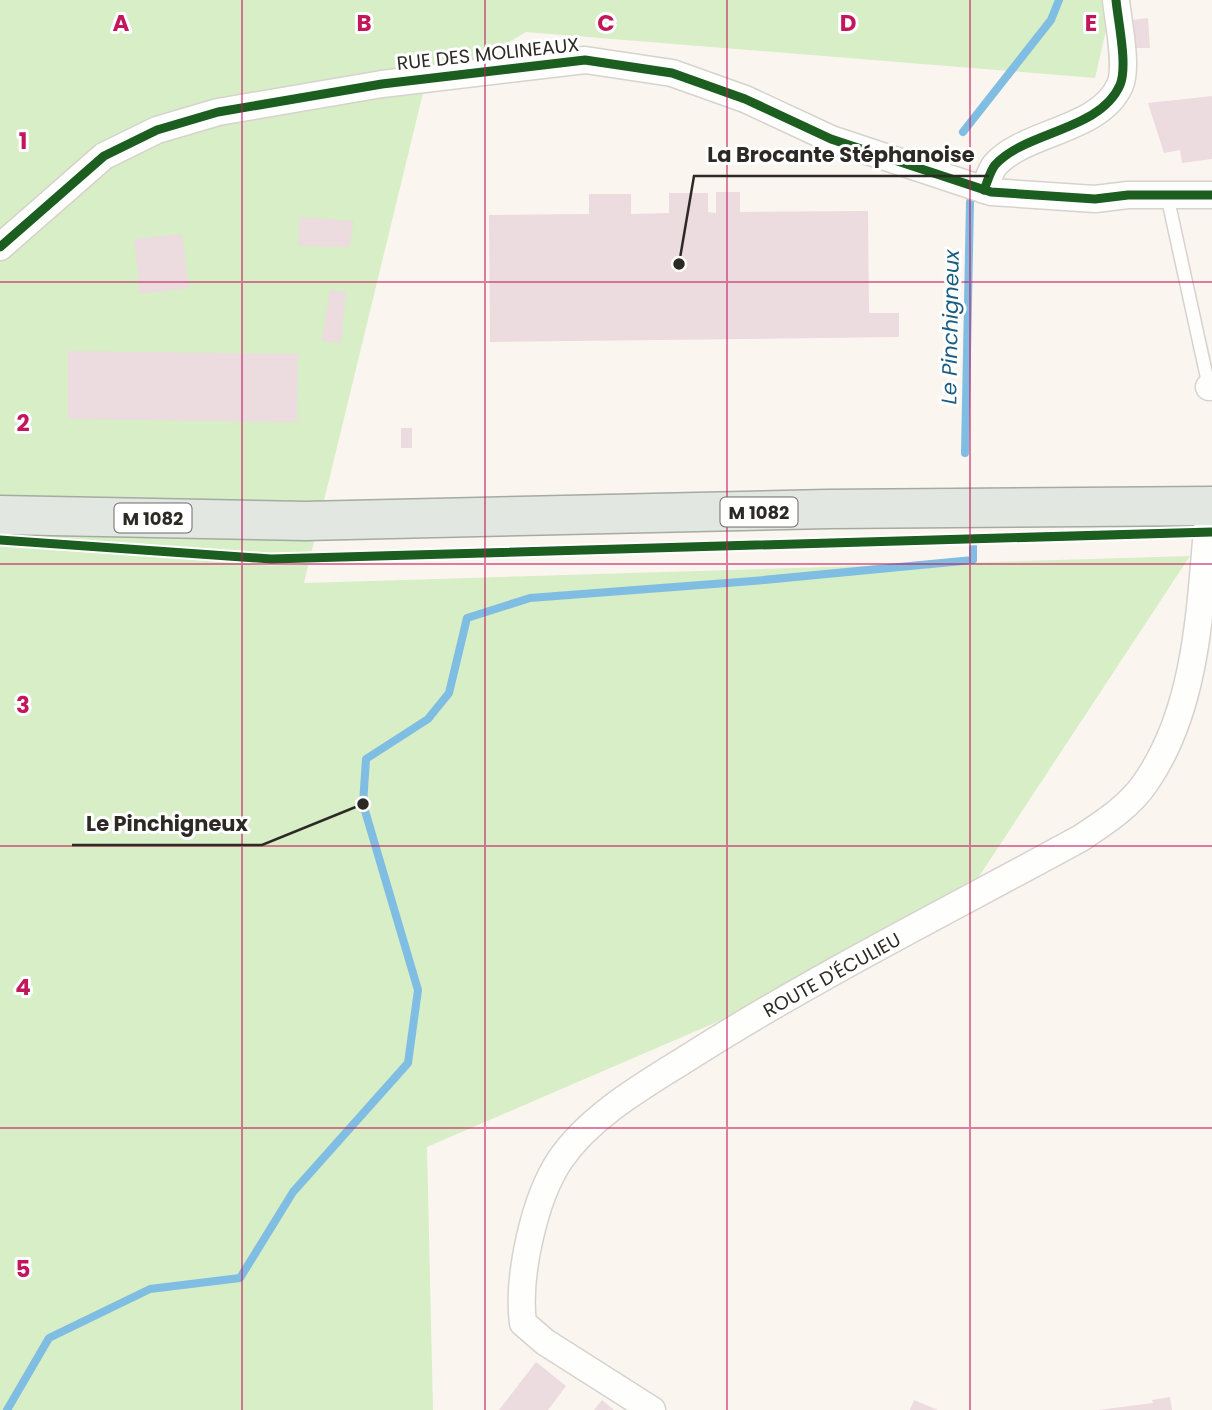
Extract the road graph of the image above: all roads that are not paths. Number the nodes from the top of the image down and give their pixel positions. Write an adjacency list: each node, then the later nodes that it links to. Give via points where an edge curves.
1 (1116, 0): 2 (street, via 1120,85 1098,112 1015,151 994,166)
2 (985, 190): 3 (street, RUE DES MOLINEAUX, via 1095,199); 5 (street, RUE DES MOLINEAUX, via 831,139 672,72 585,60 382,84 218,111 157,130 104,156)
3 (1167, 195): 4 (street, RUE DES MOLINEAUX); 6 (lane)
4 (1212, 195)
5 (0, 247)
6 (1211, 386)
7 (1211, 506): 8 (main road, M 1082, via 305,521); 9 (street, ROUTE D'ÉCULIEU, via 1197,619 1172,738 1145,784 1118,813 719,1038 624,1100 560,1161 527,1245 520,1302 523,1323)
8 (0, 515)
9 (652, 1410)

